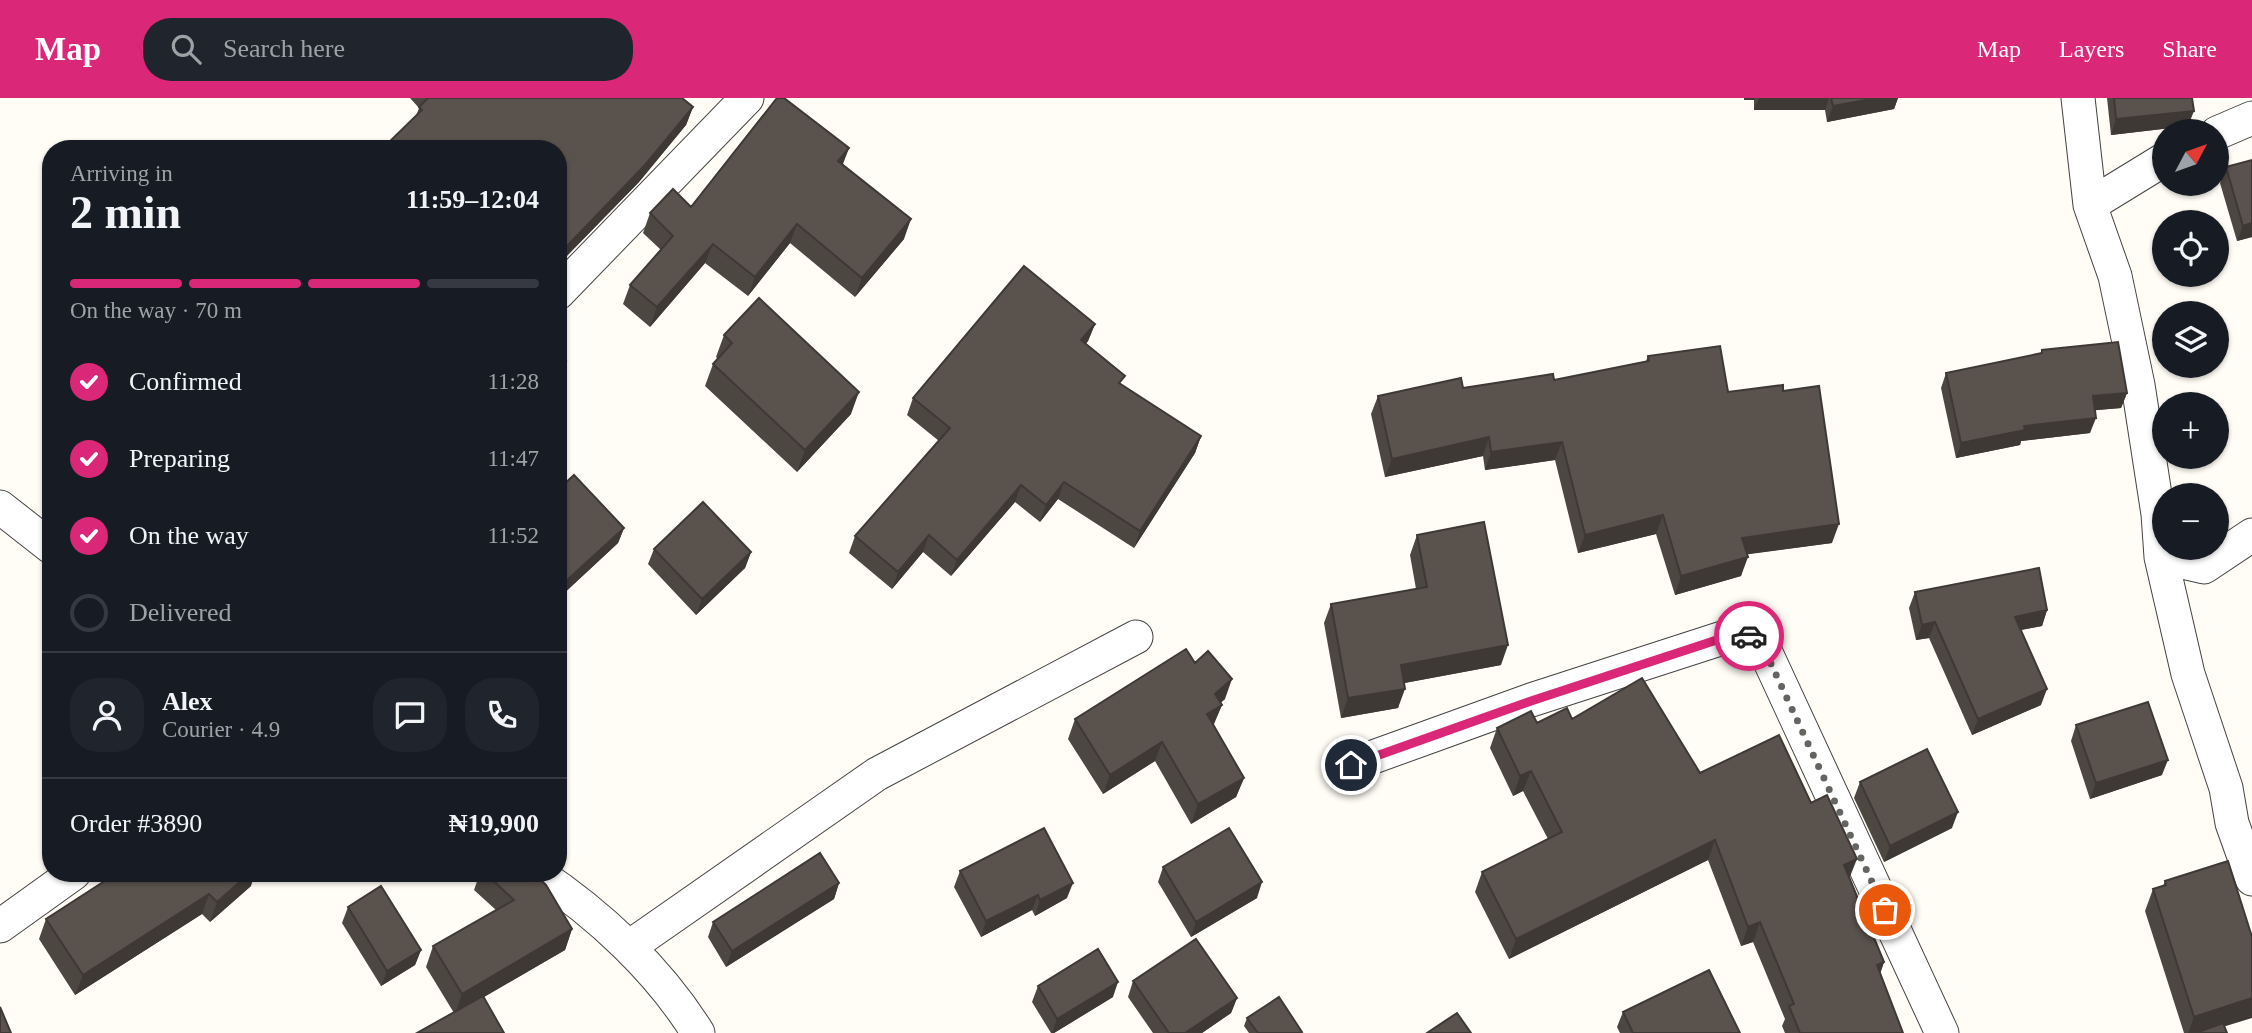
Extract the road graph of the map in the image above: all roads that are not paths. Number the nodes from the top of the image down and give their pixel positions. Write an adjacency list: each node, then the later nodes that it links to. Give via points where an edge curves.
1 (747, 98): 7 (street)
2 (2078, 98): 6 (street)
3 (2252, 118): 4 (street)
4 (2230, 127)
5 (2152, 167): 6 (street)
6 (2090, 205): 8 (street, via 2115,275)
7 (567, 284)
8 (2153, 483)
9 (0, 507): 11 (street)
10 (2252, 535): 12 (street)
11 (42, 540)
12 (2229, 550)
13 (2162, 560): 18 (street, via 2188,674)
14 (2174, 560): 15 (street, via 2204,567)
15 (2214, 560)
16 (1136, 637): 22 (street, via 877,774)
17 (1351, 765): 24 (street, via 1738,633 1760,640)
18 (2252, 879)
19 (61, 882): 21 (street)
20 (551, 882): 22 (street)
21 (0, 926)
22 (629, 947): 23 (street)
23 (698, 1033)
24 (1942, 1033)

